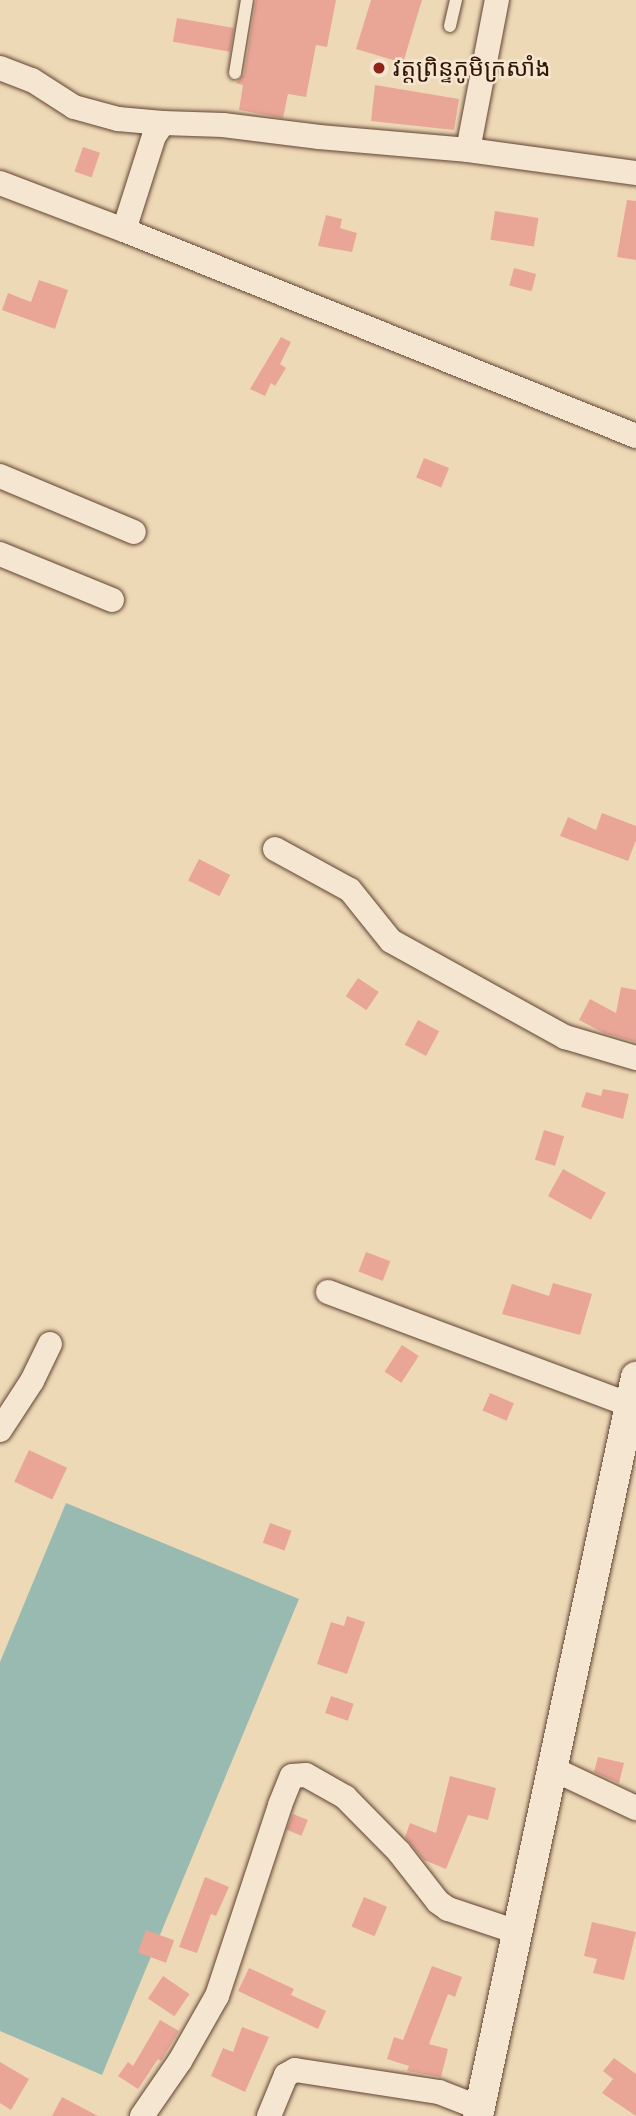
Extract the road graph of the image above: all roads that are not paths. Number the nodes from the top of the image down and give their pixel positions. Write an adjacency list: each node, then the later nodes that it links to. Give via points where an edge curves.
1 (247, 0): 6 (lane)
2 (456, 0): 4 (lane)
3 (497, 0): 8 (street)
4 (450, 26)
5 (0, 68): 7 (street, via 32,80 74,107 118,119)
6 (235, 73)
7 (163, 123): 8 (street); 11 (street, via 154,136)
8 (468, 150): 9 (street)
9 (636, 173)
10 (0, 183): 11 (street)
11 (124, 230): 12 (street)
12 (636, 436)
13 (0, 476): 14 (street)
14 (134, 532)
15 (0, 554): 16 (street)
16 (112, 600)
17 (275, 849): 18 (street, via 350,890 391,941 565,1037)
18 (636, 1058)
19 (328, 1292): 21 (street)
20 (50, 1344): 22 (street)
21 (633, 1391): 23 (street)
22 (0, 1430)
23 (553, 1769): 24 (street); 25 (street)
24 (636, 1808)
25 (517, 1932): 26 (street); 27 (street, via 447,1909 345,1797 306,1775 292,1776 217,1996)
26 (479, 2112): 28 (street, via 439,2092 295,2070 286,2075)
27 (142, 2116)
28 (269, 2116)

